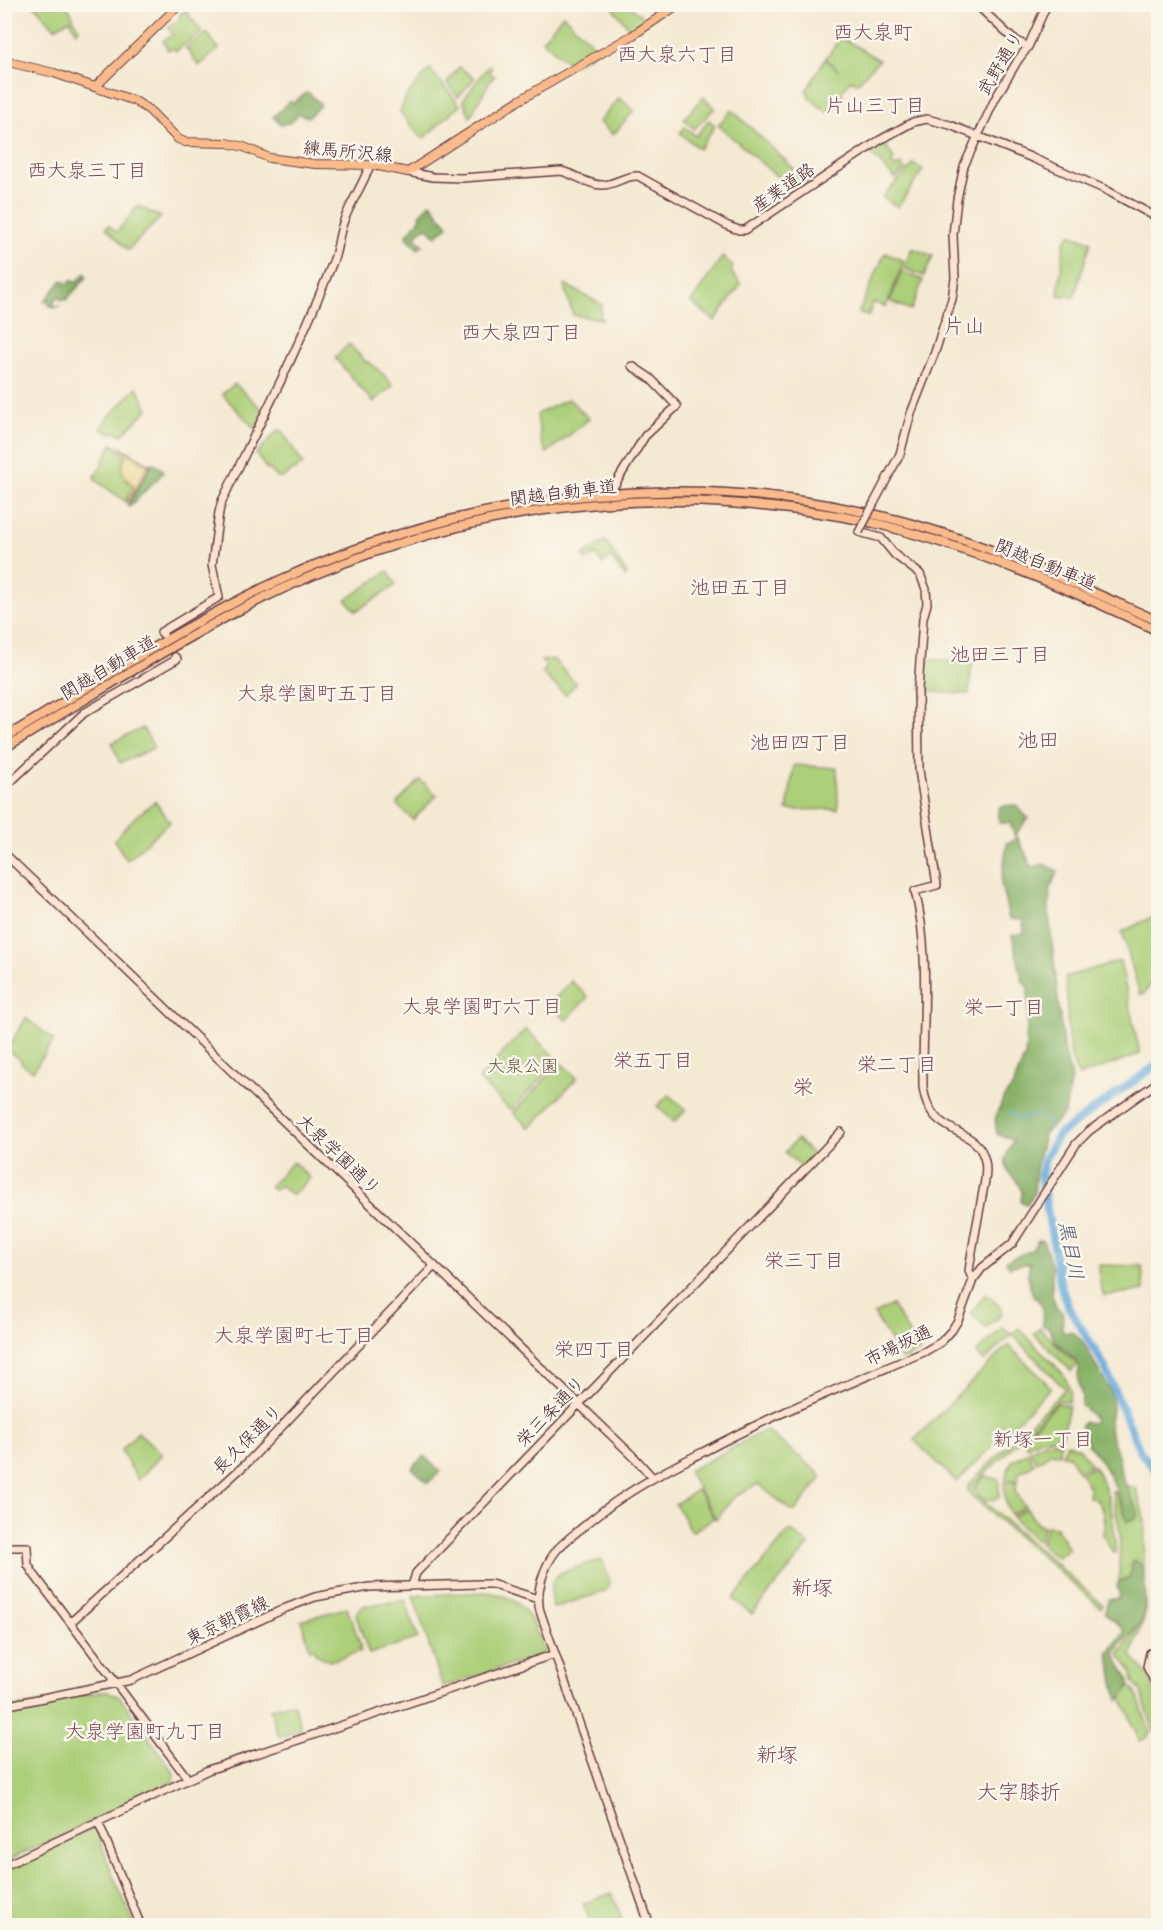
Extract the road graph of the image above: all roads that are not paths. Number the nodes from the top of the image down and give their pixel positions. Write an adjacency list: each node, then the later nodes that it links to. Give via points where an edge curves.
1 (180, 4): 7 (main road)
2 (679, 4): 10 (main road, 練馬所沢線)
3 (976, 4): 5 (street, via 1012,38)
4 (1047, 4): 5 (street, 武野通り)
5 (1029, 47): 8 (street, 武野通り, via 995,99)
6 (4, 61): 7 (main road, 練馬所沢線)
7 (95, 87): 9 (main road, 練馬所沢線, via 142,105 185,142 227,143 276,159 315,165)
8 (978, 136): 10 (street, 産業道路, via 936,120 913,122 869,146 745,230 733,229 635,176 601,185 561,171 462,178); 11 (street, 産業道路, via 1068,173); 26 (street, 武野通り, bridge, via 958,190 952,299 900,454 859,532 881,538 920,574 926,589 918,690 919,770 937,885 915,891 922,921 924,959 923,1087 931,1114 976,1143 985,1162 969,1271)
9 (370, 165): 10 (main road, 練馬所沢線); 16 (street, via 346,215 335,256 293,354 222,501 212,565 219,597)
10 (408, 172)
11 (1158, 218)
12 (632, 366): 13 (street, via 650,378 676,406 645,436)
13 (614, 486)
14 (1158, 621): 18 (highway, 関越自動車道, via 970,542 850,508 725,492 614,492 474,513 355,549 257,591 185,631)
15 (1158, 631): 18 (highway, 関越自動車道, via 978,554 879,524 722,502 593,503 531,510 464,525 350,560 260,599)
16 (162, 633)
17 (175, 657): 21 (street, via 87,710)
18 (80, 698): 19 (highway, 関越自動車道); 20 (highway, 関越自動車道)
19 (4, 738)
20 (4, 748)
21 (4, 788)
22 (4, 853): 25 (street, 大泉学園通り)
23 (1158, 1082): 26 (street, 市場坂通, via 1083,1136 1009,1248)
24 (840, 1132): 27 (street, 栄三条通り)
25 (434, 1266): 27 (street, 大泉学園通り); 32 (street, 長久保通り, via 248,1462)
26 (973, 1280): 28 (street, 市場坂通, via 958,1320 936,1345 752,1426)
27 (578, 1404): 28 (street, 大泉学園通り); 30 (street, 栄三条通り, via 416,1573)
28 (653, 1478): 31 (street, via 612,1504 558,1548 546,1568)
29 (4, 1547): 32 (street, via 27,1547 30,1568)
30 (411, 1586): 31 (street, 東京朝霞線, via 491,1584); 35 (street, 東京朝霞線, via 359,1588 315,1597)
31 (538, 1599): 33 (street)
32 (70, 1622): 35 (street)
33 (555, 1654): 38 (street); 42 (street)
34 (1158, 1655): 36 (street, via 1150,1653 1147,1662)
35 (117, 1684): 37 (street, 東京朝霞線); 38 (street)
36 (1158, 1688)
37 (4, 1706)
38 (188, 1779): 39 (street)
39 (98, 1821): 40 (street); 41 (street)
40 (4, 1866)
41 (141, 1926)
42 (650, 1926)

